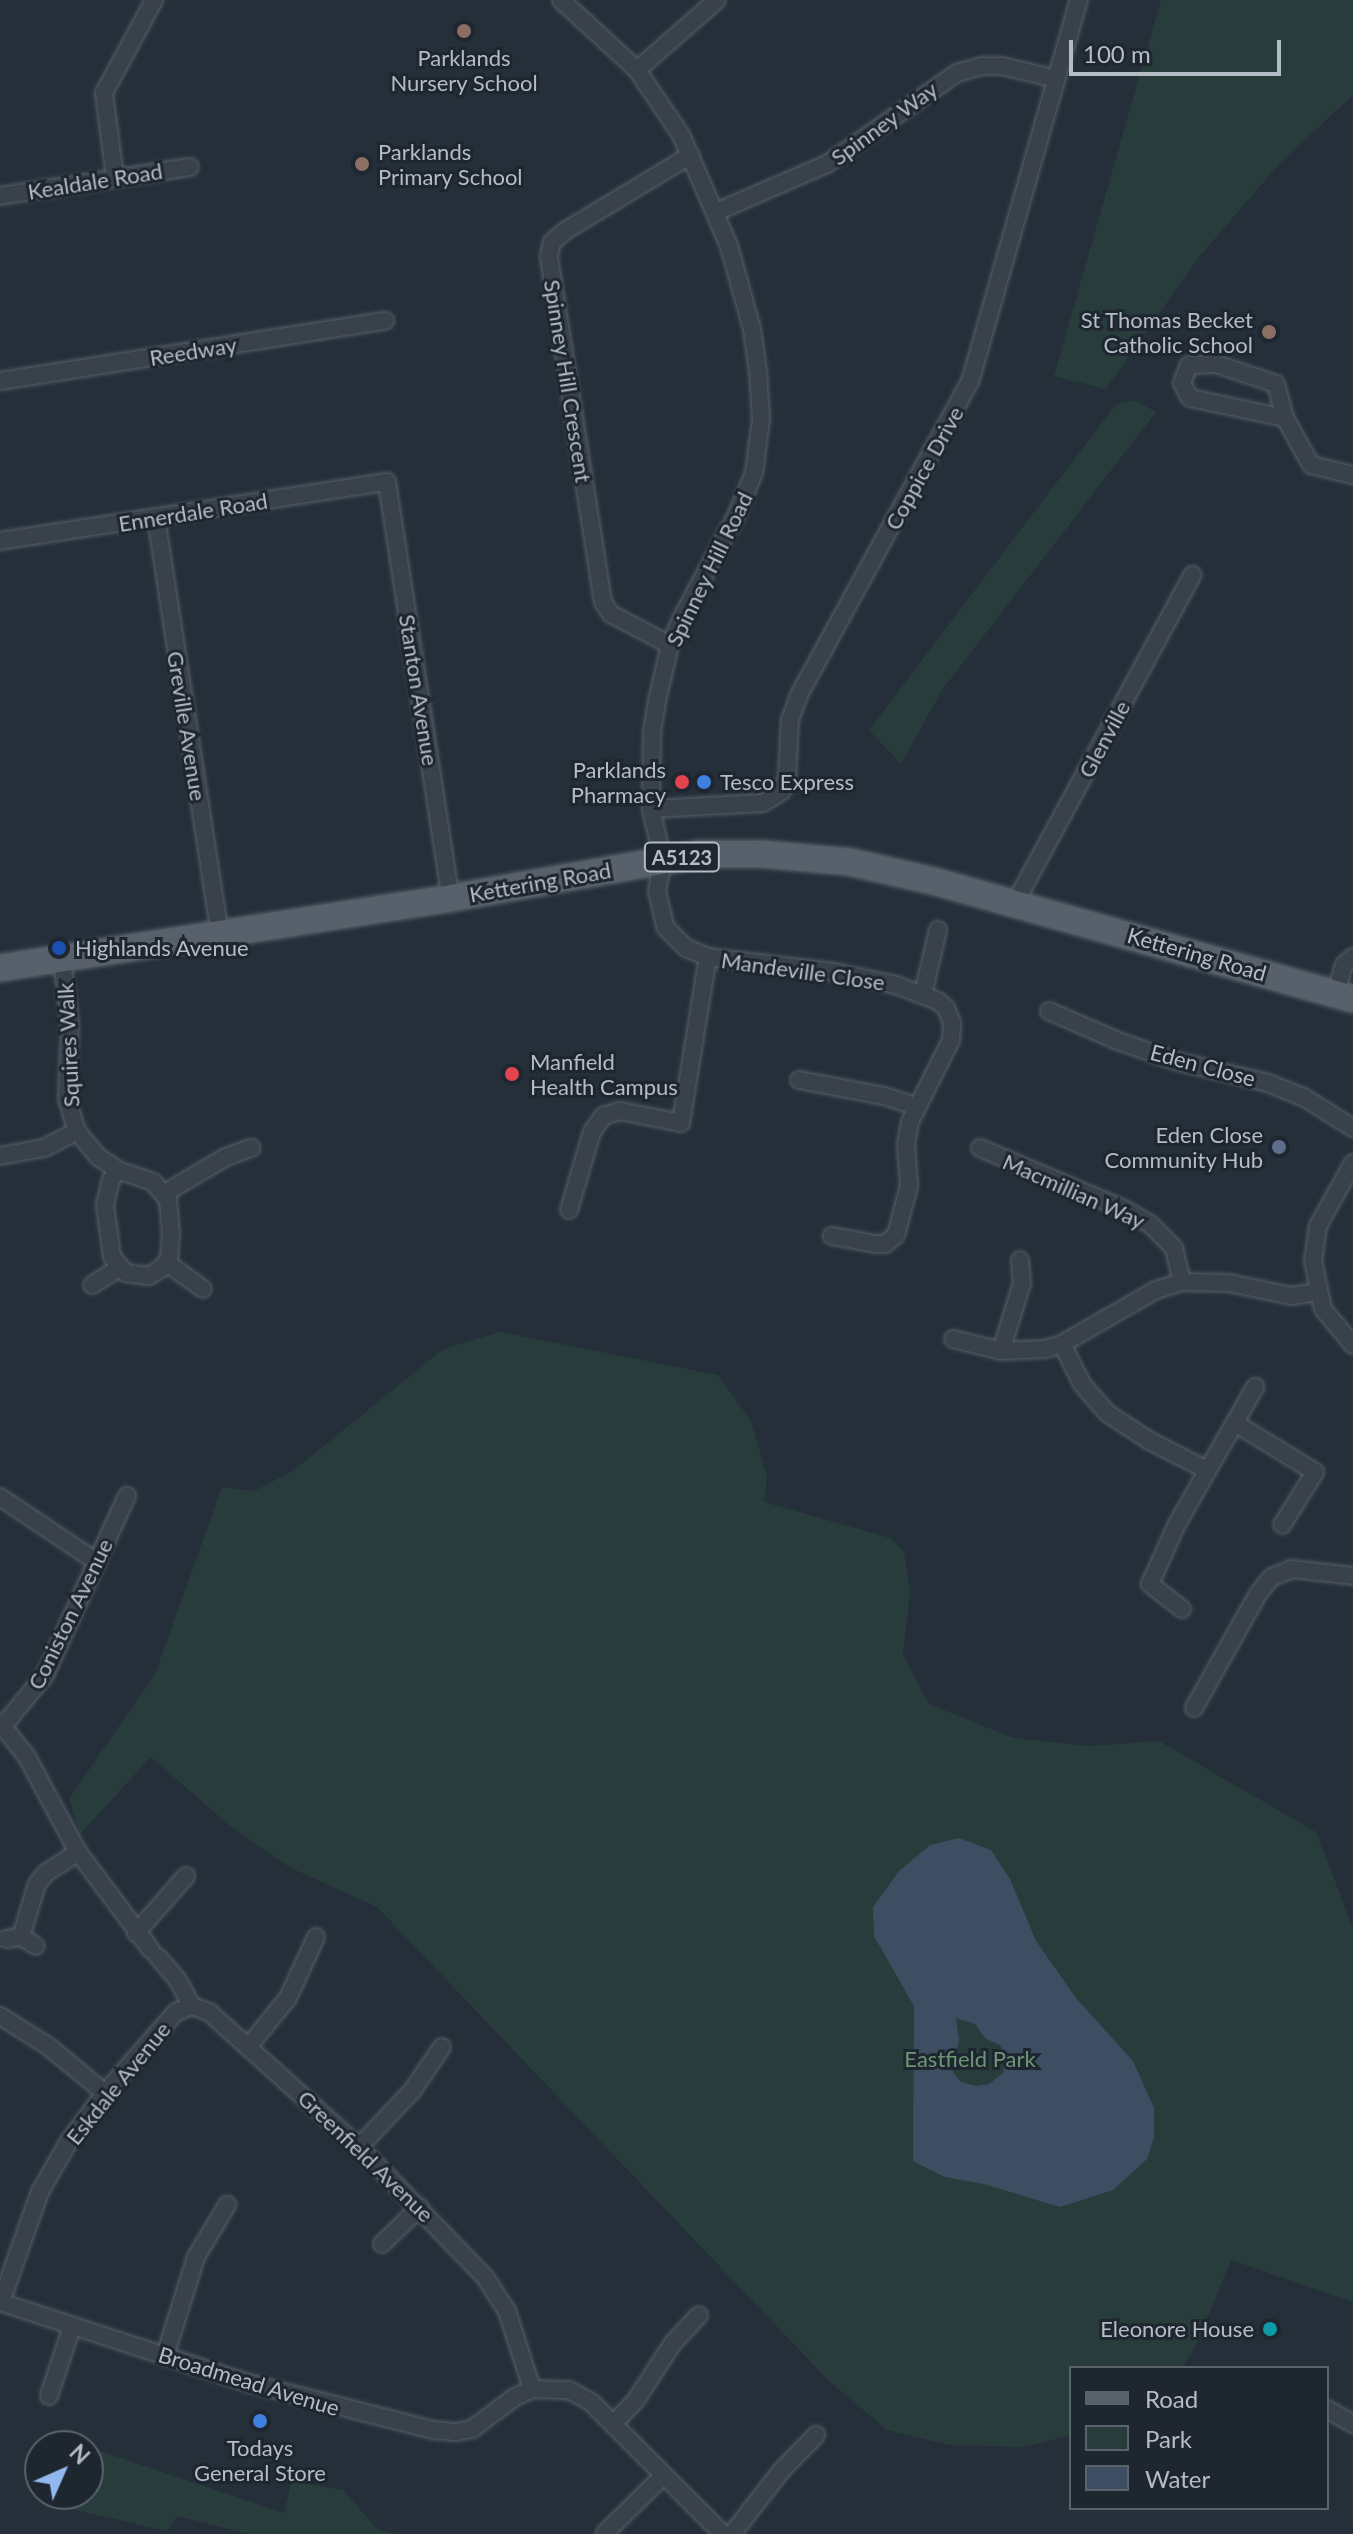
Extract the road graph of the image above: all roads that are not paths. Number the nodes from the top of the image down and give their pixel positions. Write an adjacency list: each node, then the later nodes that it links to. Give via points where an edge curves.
1 (154, 0): 9 (street, via 104,93)
2 (561, 0): 5 (street, Spinney Hill Road)
3 (717, 0): 5 (street)
4 (1079, 0): 6 (street, Coppice Drive)
5 (637, 70): 7 (street, Spinney Hill Road)
6 (1056, 79): 11 (street, Spinney Way, via 1002,66 957,73 827,164); 21 (street, Coppice Drive, via 970,382 799,695 790,720 782,791 763,803)
7 (691, 155): 11 (street, Spinney Hill Road); 20 (street, Spinney Hill Crescent, via 565,231 552,242 549,256 603,602 611,614)
8 (190, 167): 9 (street, Kealdale Road)
9 (115, 177): 10 (street, Kealdale Road)
10 (0, 196)
11 (716, 212): 20 (street, Spinney Hill Road, via 752,329 761,419 758,448 746,496)
12 (385, 321): 13 (street, Reedway)
13 (0, 381)
14 (1285, 418): 14 (street, via 1190,398 1182,383 1189,365 1216,364 1276,384); 15 (street, via 1311,465)
15 (1353, 475)
16 (387, 482): 17 (street, Ennerdale Road); 23 (street, Stanton Avenue)
17 (156, 517): 18 (street, Ennerdale Road); 26 (street, Greville Avenue)
18 (0, 541)
19 (1192, 575): 24 (street, Glenville)
20 (670, 645): 21 (street, Spinney Hill Road, via 652,734)
21 (651, 809): 22 (street, Spinney Hill Road)
22 (663, 860): 23 (main road, Kettering Road / A5123); 24 (main road, Kettering Road / A5123, via 701,854 805,856 894,871); 27 (street, Mandeville Close, via 657,891 665,927 686,948)
23 (451, 898): 26 (main road, Kettering Road / A5123)
24 (1015, 903): 32 (main road, Kettering Road / A5123)
25 (938, 930): 31 (street)
26 (220, 934): 29 (main road, Kettering Road / A5123)
27 (708, 957): 31 (street, Mandeville Close, via 866,976); 44 (street, via 681,1123 620,1111 603,1116 592,1132)
28 (1353, 957): 32 (street, via 1344,965)
29 (62, 959): 30 (main road, Kettering Road / A5123); 37 (street, Squires Walk, via 70,1025 67,1099)
30 (0, 968)
31 (923, 994): 35 (street, Mandeville Close, via 946,1008 953,1032)
32 (1344, 997)
33 (1049, 1011): 36 (street, Eden Close, via 1162,1056 1268,1083 1305,1098)
34 (799, 1080): 35 (street)
35 (915, 1106): 45 (street, Mandeville Close, via 906,1145 909,1186 896,1235 885,1244)
36 (1353, 1128)
37 (77, 1131): 40 (street, Squires Walk, via 44,1148); 42 (street, Squires Walk, via 97,1156)
38 (251, 1148): 43 (street)
39 (980, 1148): 49 (street, Macmillian Way, via 1150,1224 1174,1248)
40 (0, 1156)
41 (1353, 1163): 52 (street, via 1318,1226 1313,1260)
42 (118, 1170): 43 (street, Squires Walk); 48 (street, via 105,1205 108,1241)
43 (165, 1193): 47 (street, via 171,1232)
44 (569, 1210)
45 (832, 1236)
46 (1020, 1260): 56 (street, via 1022,1283)
47 (167, 1263): 48 (street, via 149,1276); 51 (street)
48 (119, 1268): 50 (street)
49 (1182, 1282): 52 (street, via 1229,1283 1292,1296); 54 (street, via 1156,1290)
50 (92, 1285)
51 (203, 1289)
52 (1317, 1292): 55 (street, via 1333,1325)
53 (953, 1339): 56 (street)
54 (1062, 1344): 56 (street, via 1028,1352); 59 (street, via 1082,1384 1107,1413)
55 (1353, 1345)
56 (1001, 1351)
57 (1255, 1387): 58 (street)
58 (1235, 1423): 59 (street); 62 (street, via 1315,1472)
59 (1207, 1470): 65 (street, via 1150,1584)
60 (127, 1496): 63 (street, Coniston Avenue)
61 (0, 1497): 63 (street)
62 (1282, 1525)
63 (97, 1562): 67 (street, Coniston Avenue, via 45,1675)
64 (1353, 1576): 66 (street, via 1292,1569 1272,1577)
65 (1182, 1609)
66 (1194, 1708)
67 (2, 1725): 68 (street, Greenfield Avenue, via 27,1757)
68 (78, 1852): 70 (street, Greenfield Avenue); 72 (street, via 37,1884)
69 (186, 1876): 70 (street)
70 (136, 1933): 73 (street, Greenfield Avenue, via 177,1979)
71 (316, 1937): 75 (street, via 288,1998)
72 (21, 1941)
73 (192, 2006): 75 (street, Greenfield Avenue, via 209,2012); 77 (street, Eskdale Avenue, via 176,2012)
74 (0, 2016): 77 (street, via 48,2046)
75 (248, 2047): 78 (street, Greenfield Avenue)
76 (442, 2047): 78 (street, via 412,2091)
77 (105, 2093): 82 (street, Eskdale Avenue, via 51,2169)
78 (359, 2147): 80 (street, Greenfield Avenue)
79 (227, 2205): 85 (street, via 196,2257)
80 (420, 2207): 81 (street); 86 (street, Greenfield Avenue, via 494,2288 516,2334)
81 (382, 2244)
82 (0, 2302): 84 (street, Broadmead Avenue)
83 (699, 2315): 89 (street)
84 (72, 2326): 85 (street, Broadmead Avenue); 87 (street)
85 (165, 2356): 86 (street, Broadmead Avenue, via 433,2430 465,2431)
86 (532, 2389): 89 (street, via 581,2395)
87 (49, 2396)
88 (1329, 2410): 90 (street)
89 (613, 2424): 92 (street)
90 (1353, 2424)
91 (816, 2435): 95 (street)
92 (663, 2476): 93 (street); 94 (street)
93 (605, 2533)
94 (723, 2534)
95 (732, 2534)

